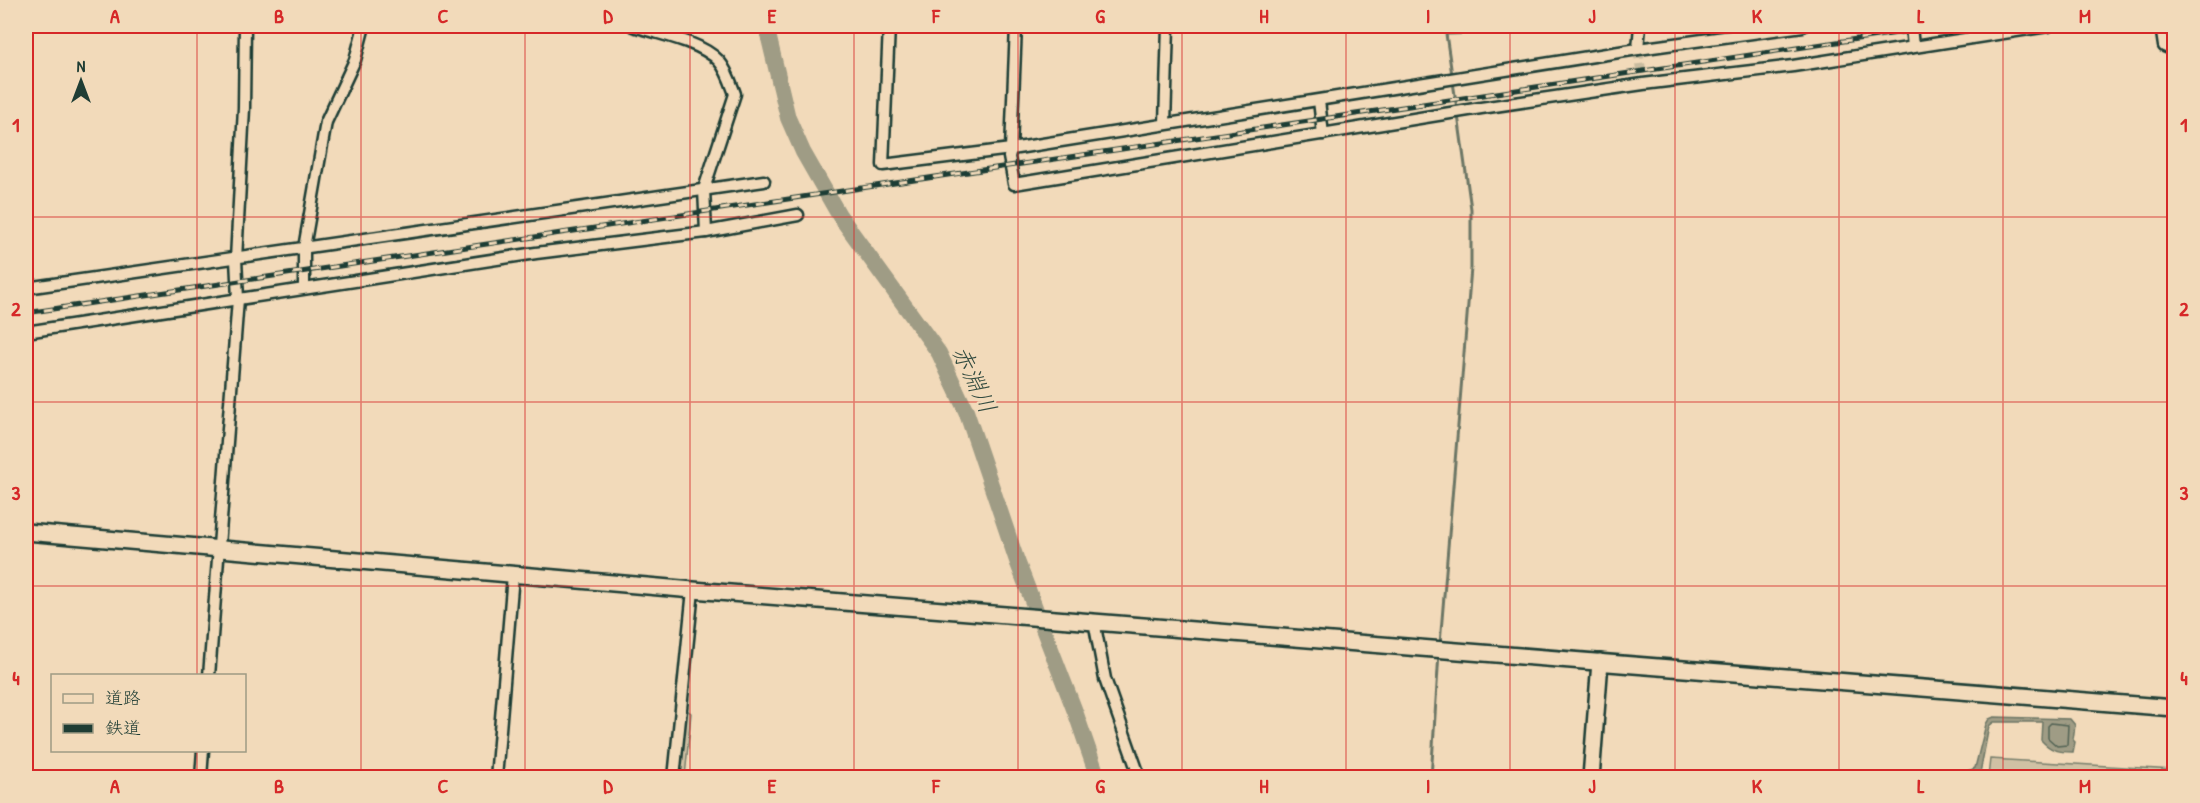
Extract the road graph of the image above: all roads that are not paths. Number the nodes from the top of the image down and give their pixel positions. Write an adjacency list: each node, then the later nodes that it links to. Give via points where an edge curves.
1 (245, 26): 24 (street)
2 (364, 26): 23 (street, via 355,60 326,122)
3 (633, 26): 20 (street, via 709,52 730,79 735,94)
4 (888, 26): 18 (street, via 883,165)
5 (1016, 26): 18 (street)
6 (1168, 26): 16 (street)
7 (1640, 26): 13 (street)
8 (1803, 26): 13 (street)
9 (1911, 26): 12 (street)
10 (2048, 26): 12 (street)
11 (2161, 26): 14 (street, via 2164,46)
12 (1913, 47): 17 (street, via 1620,87)
13 (1638, 49): 15 (street)
14 (2175, 50)
15 (1318, 100): 16 (street); 17 (street)
16 (1165, 124): 18 (street)
17 (1323, 134): 18 (street, via 1014,184)
18 (1011, 149)
19 (764, 181): 20 (street)
20 (704, 189): 22 (street); 23 (street)
21 (798, 216): 22 (street)
22 (706, 232): 26 (street)
23 (304, 248): 24 (street); 26 (street)
24 (236, 258): 25 (street); 27 (street)
25 (26, 288)
26 (304, 288): 27 (street)
27 (238, 299): 28 (street); 30 (street)
28 (26, 332)
29 (26, 532): 30 (street)
30 (218, 548): 31 (street); 35 (street)
31 (513, 575): 32 (street); 39 (street)
32 (693, 590): 33 (street); 40 (street)
33 (1089, 621): 34 (street); 41 (street)
34 (1600, 662): 36 (street); 42 (street)
35 (208, 674)
36 (2175, 708)
37 (203, 752): 38 (street)
38 (201, 777)
39 (496, 777)
40 (674, 777)
41 (1140, 777)
42 (1591, 777)

